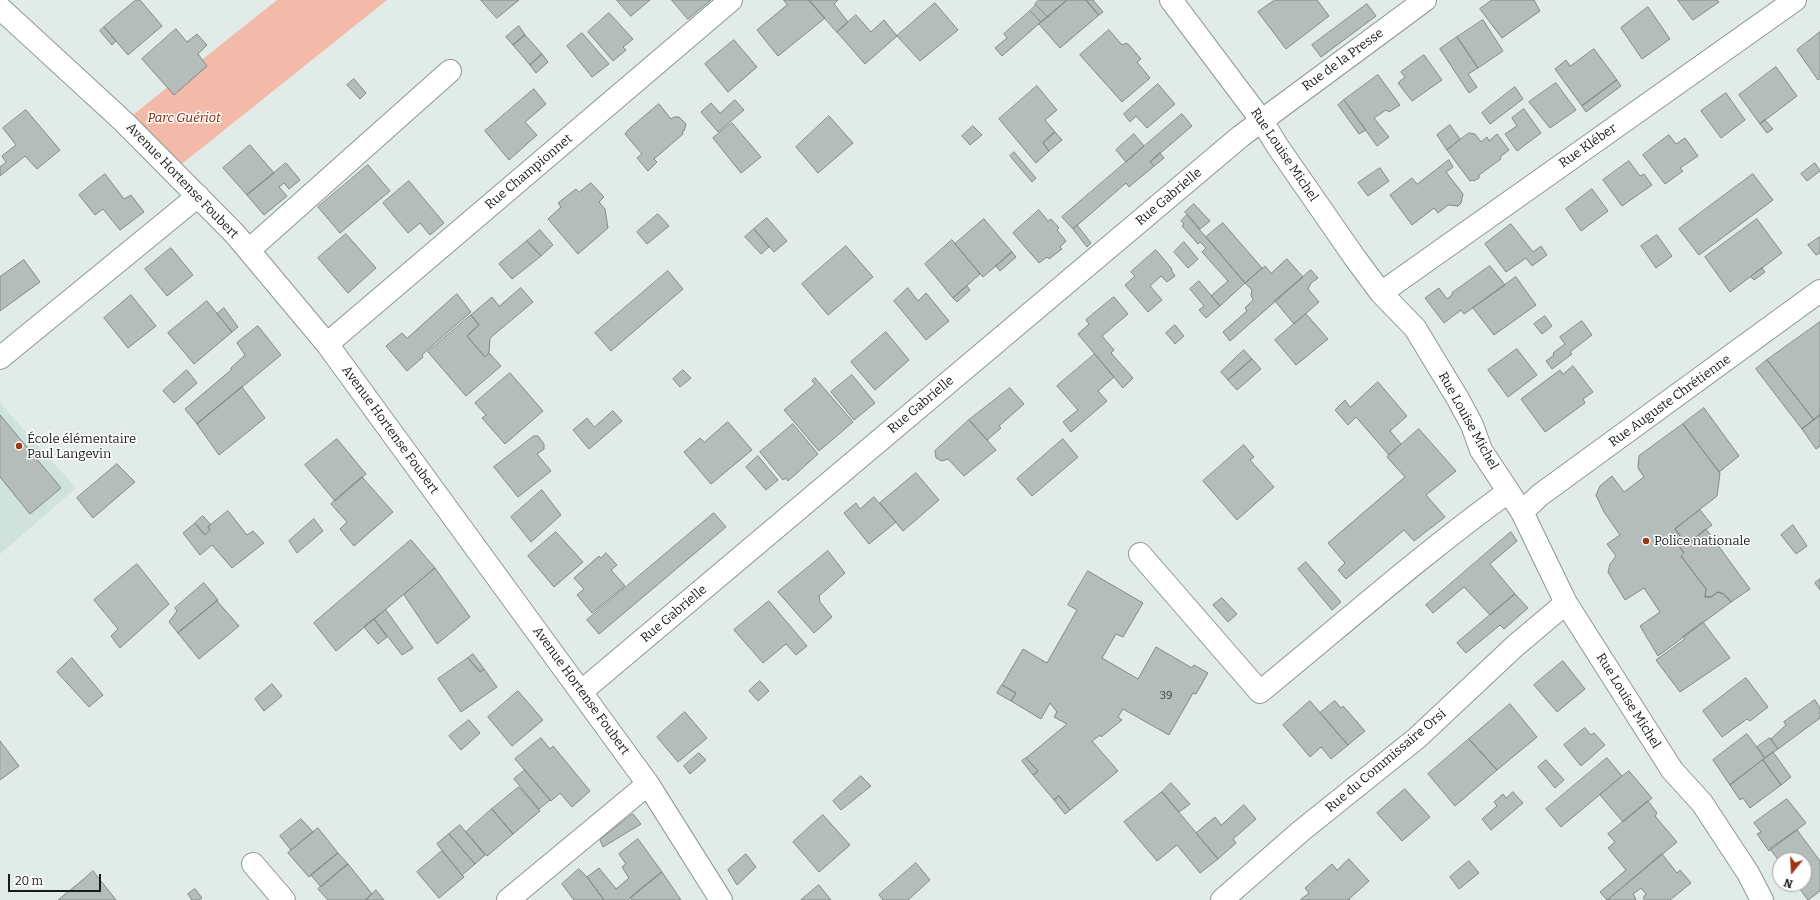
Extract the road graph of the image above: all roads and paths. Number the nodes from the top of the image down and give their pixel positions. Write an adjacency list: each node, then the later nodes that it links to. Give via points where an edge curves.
1 (731, 0): 12 (street, Rue Championnet)
2 (1171, 0): 7 (street, Rue Louise Michel)
3 (1425, 0): 7 (street, Rue de la Presse)
4 (1795, 0): 11 (street, Rue Kléber)
5 (0, 8): 8 (street, Avenue Hortense Foubert, via 124,122)
6 (450, 71): 9 (street)
7 (1262, 121): 11 (street, Rue Louise Michel); 18 (street, Rue Gabrielle)
8 (198, 196): 9 (street, Avenue Hortense Foubert); 13 (street)
9 (249, 250): 12 (street, Avenue Hortense Foubert)
10 (1820, 291): 15 (street, Rue Auguste Chrétienne, via 1540,496)
11 (1381, 293): 14 (street, Rue Louise Michel, via 1415,328 1458,399 1472,425 1481,450)
12 (327, 344): 18 (street, Avenue Hortense Foubert)
13 (0, 358)
14 (1508, 492): 15 (street, Rue Louise Michel); 16 (street, via 1395,580 1260,692)
15 (1522, 512): 17 (street, Rue Louise Michel)
16 (1140, 554)
17 (1566, 602): 24 (street, Rue du Commissaire Orsi, via 1417,738); 25 (street, Rue Louise Michel, via 1672,770 1702,803 1748,873)
18 (582, 691): 19 (street, Avenue Hortense Foubert)
19 (648, 784): 22 (street); 23 (street, Avenue Hortense Foubert)
20 (253, 864): 21 (street)
21 (284, 900)
22 (508, 900)
23 (721, 900)
24 (1222, 900)
25 (1762, 900)

